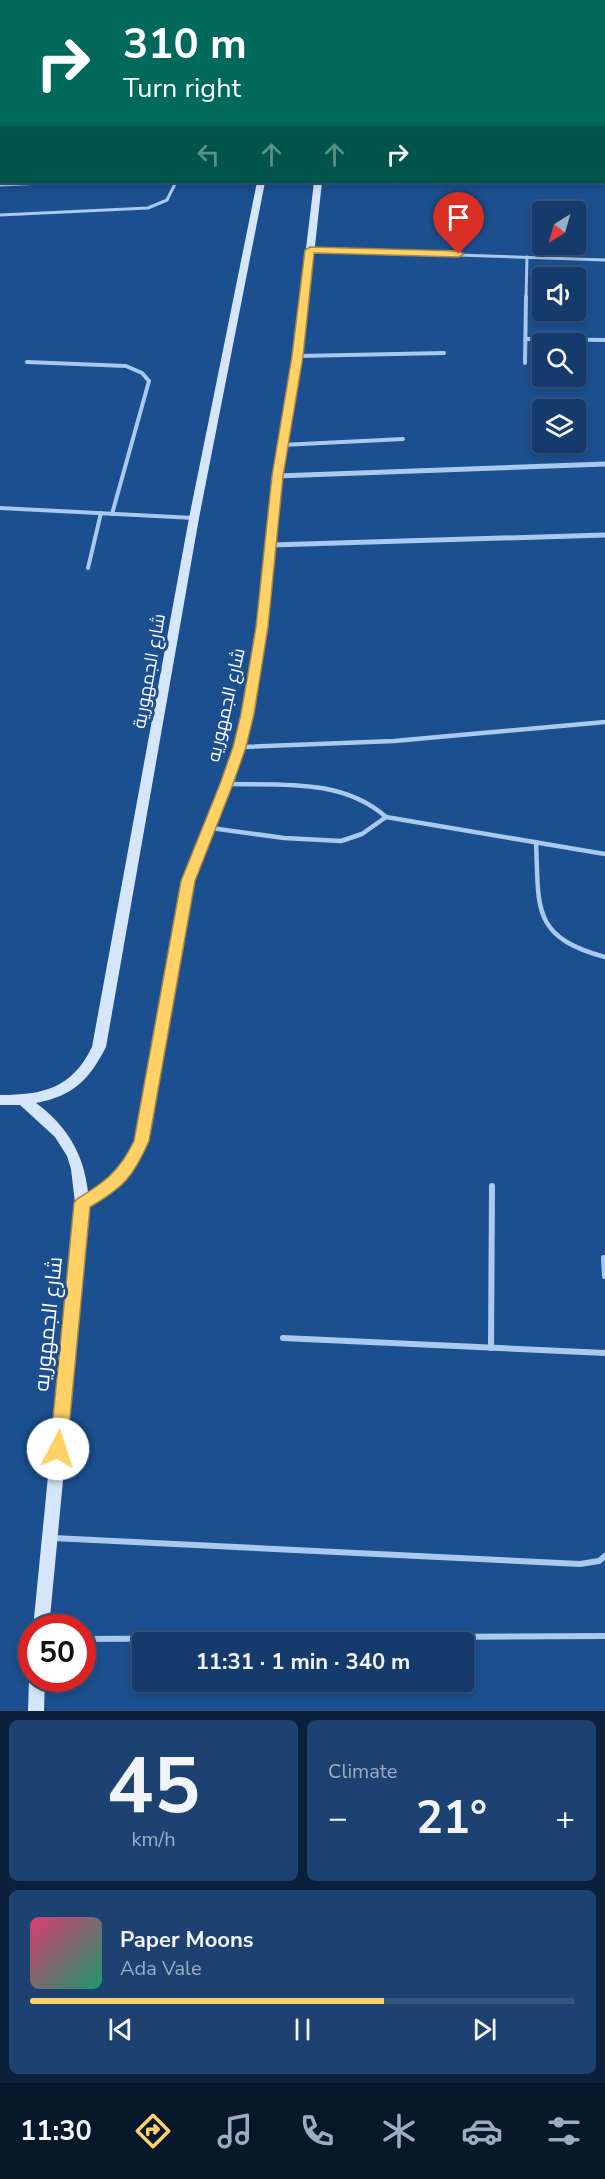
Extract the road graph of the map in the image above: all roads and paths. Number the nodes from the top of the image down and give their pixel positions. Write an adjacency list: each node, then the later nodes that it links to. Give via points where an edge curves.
1 (45, 183): 5 (lane)
2 (176, 183): 6 (lane, via 168,200 148,208)
3 (261, 183): 23 (main road, شارع الجمهورية)
4 (318, 183): 7 (main road, شارع الجمهوريه)
5 (0, 185)
6 (0, 214)
7 (310, 250): 8 (lane); 13 (main road, شارع الجمهوريه)
8 (527, 257): 9 (lane); 10 (lane)
9 (605, 260)
10 (525, 339): 11 (lane); 15 (lane)
11 (605, 340)
12 (444, 353): 13 (lane)
13 (298, 356): 17 (main road, شارع الجمهوريه)
14 (27, 363): 22 (lane, via 126,366 145,374 149,381)
15 (525, 363)
16 (403, 439): 17 (lane)
17 (282, 445): 19 (main road, شارع الجمهوريه)
18 (605, 464): 19 (street)
19 (277, 476): 25 (main road, شارع الجمهوريه)
20 (0, 508): 21 (lane)
21 (101, 513): 22 (lane); 26 (lane)
22 (112, 514): 23 (lane)
23 (194, 518): 36 (main road, شارع الجمهورية, via 99,1047 92,1067 74,1083 51,1095)
24 (605, 535): 25 (street)
25 (271, 545): 28 (main road, شارع الجمهوريه, via 262,627)
26 (88, 568)
27 (605, 722): 28 (lane, via 394,741)
28 (240, 747): 29 (main road, شارع الجمهوريه)
29 (227, 784): 30 (lane, via 291,785 341,792 367,801); 31 (main road, شارع الجمهوريه)
30 (386, 817): 31 (lane, via 362,834 341,841); 32 (lane)
31 (208, 828): 38 (main road, شارع الجمهوريه, via 188,881 141,1141 130,1166 110,1187)
32 (536, 842): 33 (lane); 34 (lane, via 541,914 551,930 567,943)
33 (605, 854)
34 (605, 957)
35 (0, 1100): 36 (main road, شارع الجمهورية)
36 (24, 1101): 38 (main road, شارع الجمهوريه, via 50,1121 69,1144 81,1173)
37 (492, 1186): 42 (lane)
38 (82, 1203): 44 (main road, شارع الجمهوريه)
39 (604, 1258): 40 (lane)
40 (605, 1276)
41 (283, 1338): 42 (lane)
42 (491, 1348): 43 (lane)
43 (605, 1353)
44 (50, 1538): 45 (lane, via 580,1564); 46 (main road, شارع الجمهوريه)
45 (605, 1556)
46 (42, 1614)
47 (605, 1636): 48 (lane)
48 (96, 1639)
49 (37, 1692): 50 (main road)
50 (36, 1711)

